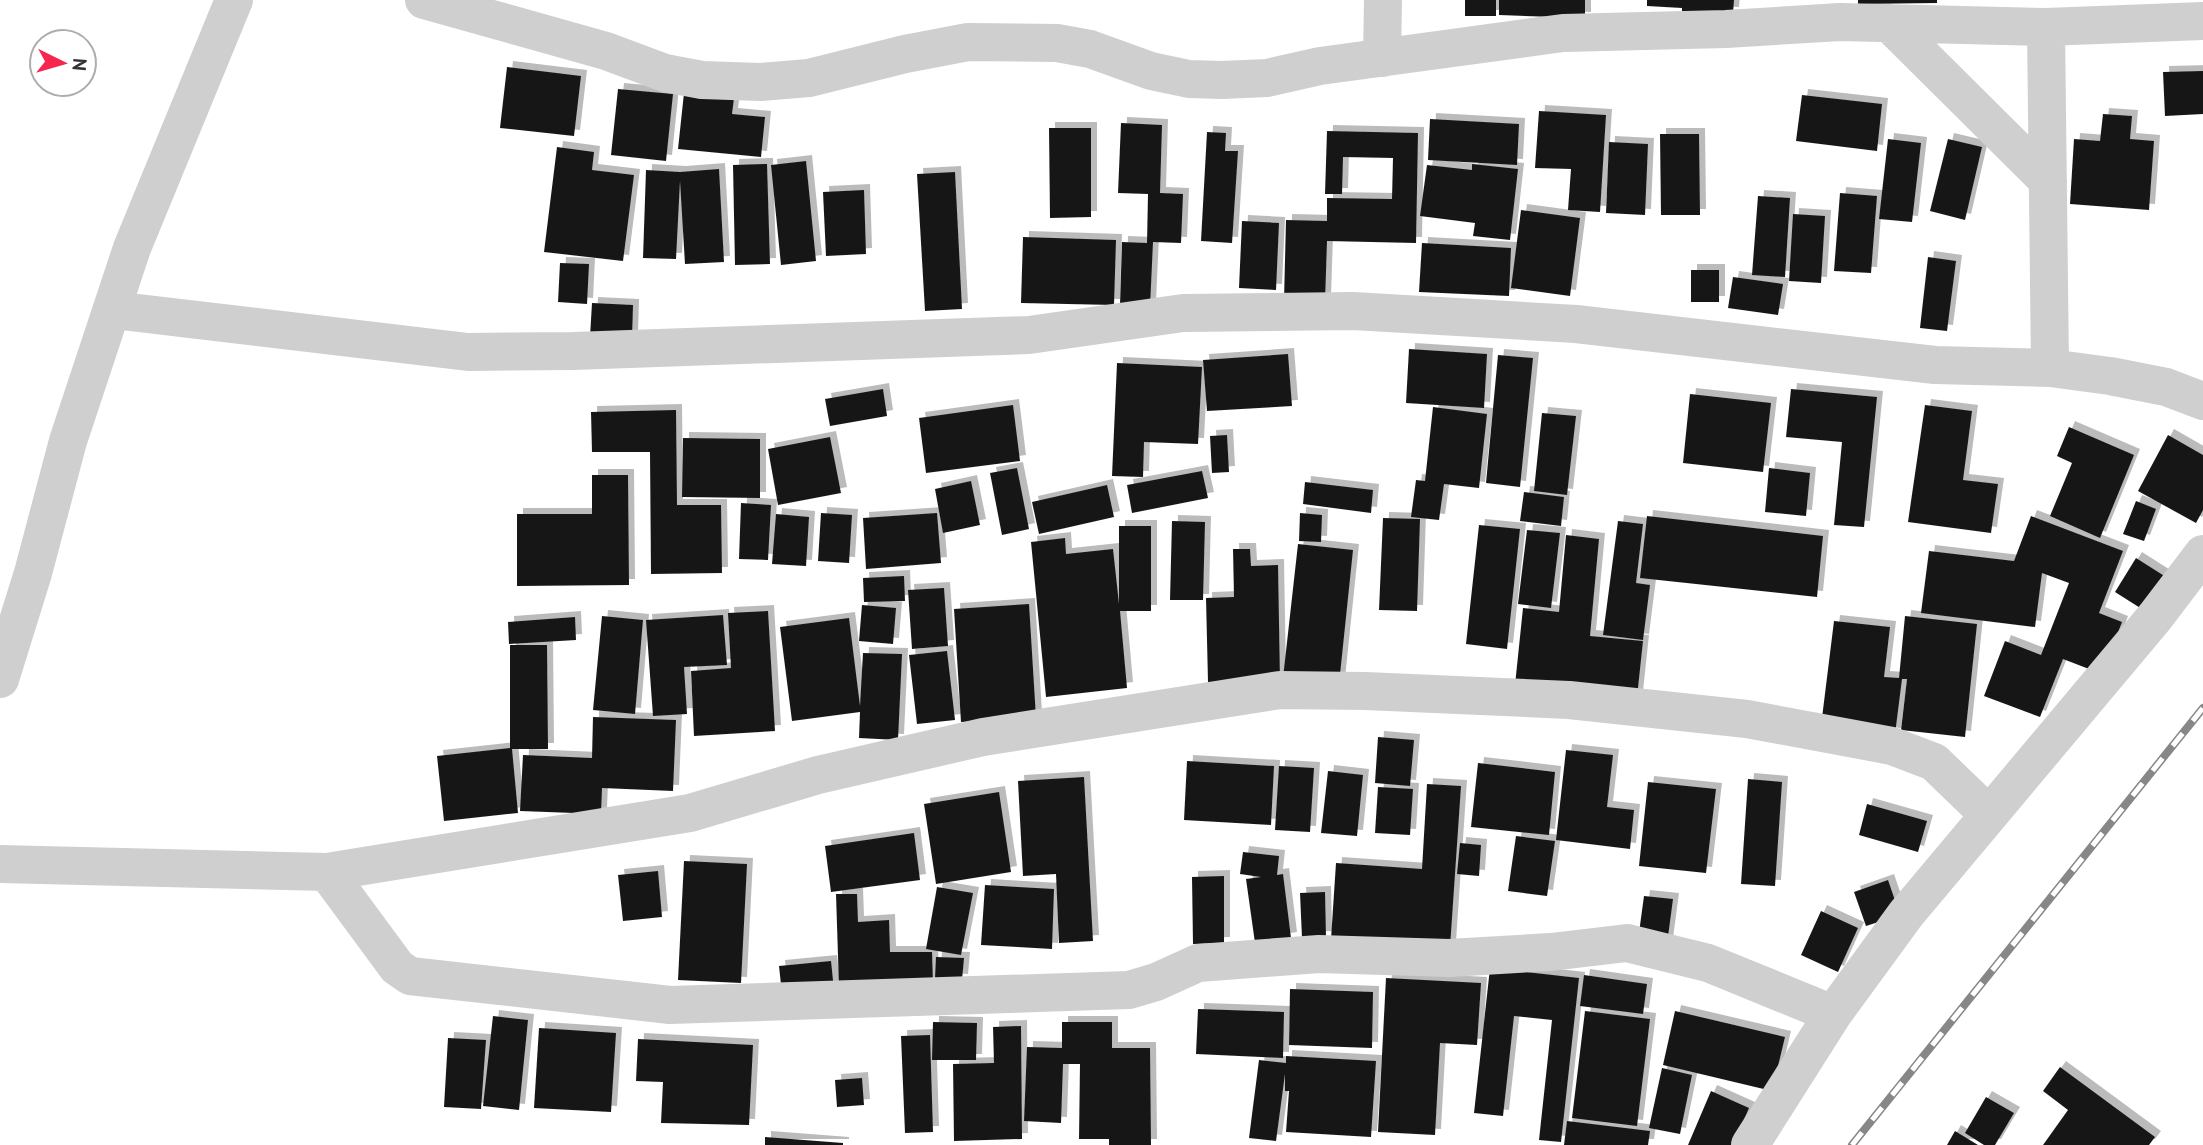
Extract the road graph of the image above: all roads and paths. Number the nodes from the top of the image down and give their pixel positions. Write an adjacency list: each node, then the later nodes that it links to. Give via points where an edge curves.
1 (234, 0): 9 (street, via 132,248)
2 (424, 0): 7 (street, via 606,51 665,73 702,80 809,78 968,42 1090,48 1151,72 1189,79 1267,78)
3 (1383, 0): 7 (street)
4 (2203, 21): 6 (street)
5 (1889, 23): 6 (street); 7 (street, via 1563,33); 8 (street)
6 (2046, 27): 8 (street)
7 (1382, 58)
8 (2048, 181): 10 (street)
9 (113, 310): 10 (street, via 468,352 1029,335 1182,313 1353,311 1576,324 1935,365); 13 (street, via 68,441)
10 (2050, 368): 11 (street, via 2166,387)
11 (2203, 401)
12 (2203, 554): 14 (street)
13 (0, 679)
14 (1989, 815): 16 (street, via 1934,762 1892,746 1746,719 1569,700 1280,690 983,737 818,775 690,813); 17 (street, via 1906,914)
15 (0, 864): 16 (street)
16 (327, 872): 17 (street, via 397,967 410,976 670,1005 1129,990 1198,962 1319,954 1449,958 1627,943 1708,963)
17 (1833, 1013): 18 (street)
18 (1750, 1145)

